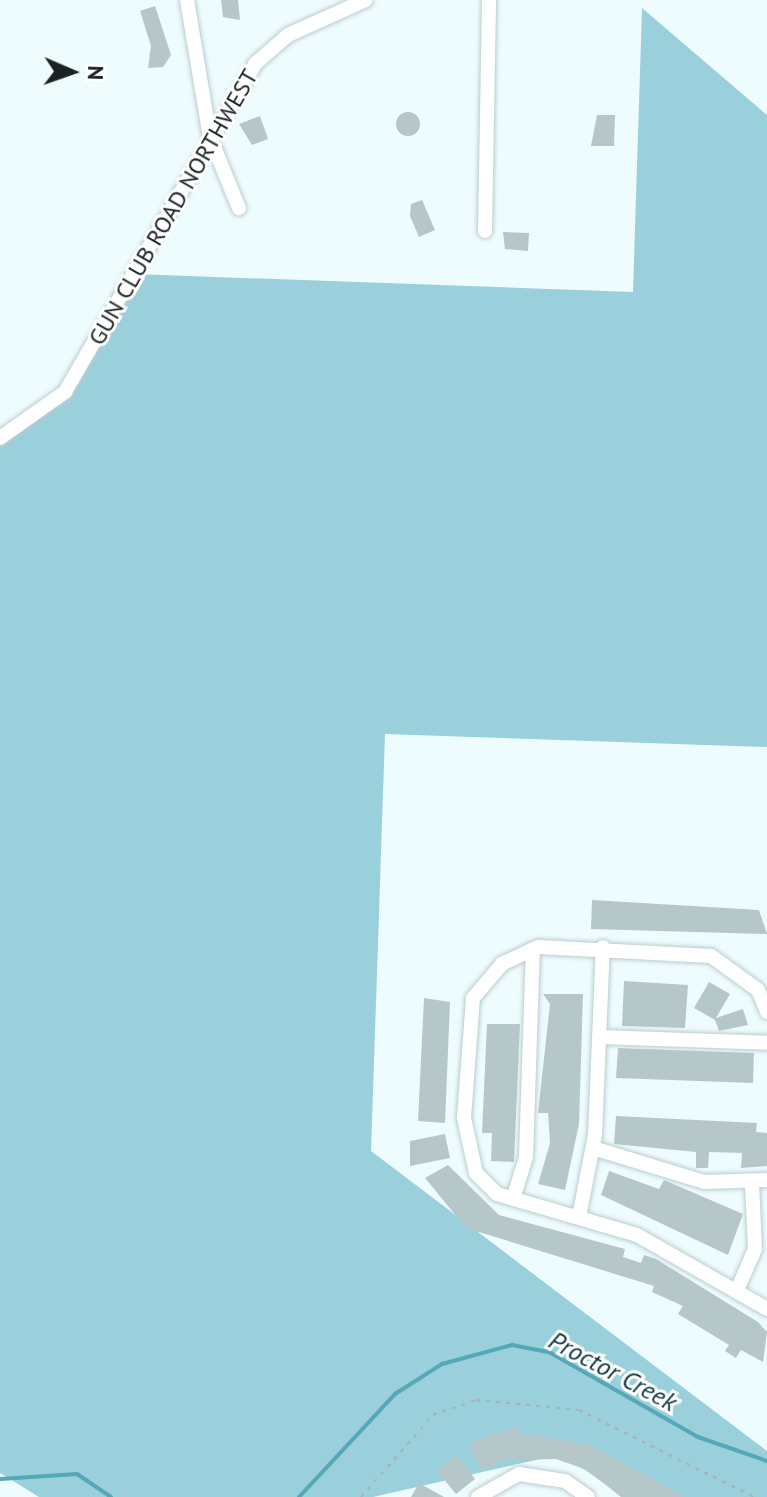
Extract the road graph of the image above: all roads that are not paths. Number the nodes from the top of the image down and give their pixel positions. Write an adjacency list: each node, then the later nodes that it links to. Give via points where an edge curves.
1 (187, 0): 4 (street)
2 (366, 0): 4 (street, GUN CLUB ROAD NORTHWEST, via 267,50)
3 (489, 0): 6 (street)
4 (210, 137): 5 (street); 7 (street, GUN CLUB ROAD NORTHWEST, via 65,392)
5 (239, 208)
6 (485, 231)
7 (0, 438)
8 (603, 947): 9 (street); 10 (street, via 711,956 758,990); 11 (street)
9 (533, 949): 15 (street, via 526,1157); 15 (street, via 489,975 466,1022 467,1145 476,1173)
10 (767, 1012)
11 (599, 1037): 12 (street); 13 (street)
12 (767, 1043)
13 (593, 1148): 14 (street, via 704,1182); 16 (street)
14 (759, 1181): 17 (street, via 755,1249)
15 (513, 1199): 16 (street)
16 (579, 1217): 17 (street, via 637,1235)
17 (738, 1288): 18 (street)
18 (767, 1309)
19 (478, 1497): 20 (street, via 519,1474 565,1481)
20 (588, 1497)

